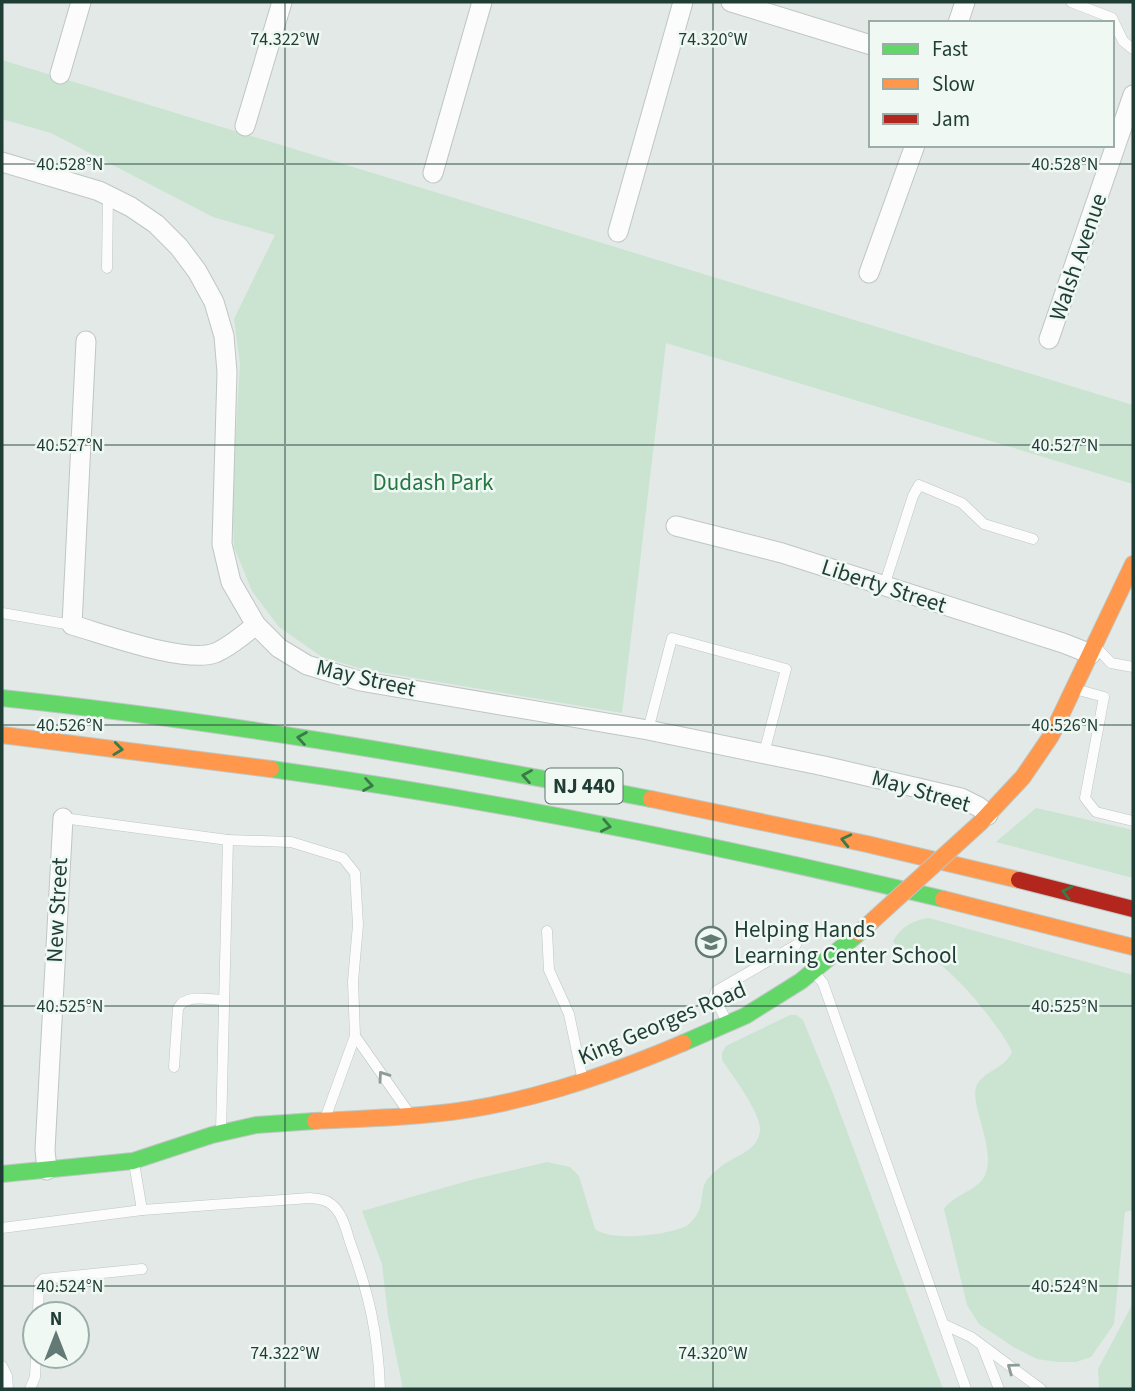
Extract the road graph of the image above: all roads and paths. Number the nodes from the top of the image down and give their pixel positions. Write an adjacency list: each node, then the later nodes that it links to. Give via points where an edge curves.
1 (81, 2): 13 (street)
2 (282, 2): 15 (street)
3 (482, 2): 19 (street)
4 (683, 2): 21 (street)
5 (731, 2): 11 (street)
6 (965, 2): 8 (street)
7 (1071, 2): 9 (lane)
8 (959, 21)
9 (1113, 21)
10 (1114, 22): 12 (lane, via 1123,41)
11 (869, 44)
12 (1133, 49)
13 (60, 74)
14 (1133, 95): 16 (street, Walsh Avenue)
15 (244, 126)
16 (1122, 132): 24 (street, Walsh Avenue)
17 (914, 147): 23 (street)
18 (2, 162): 20 (street, May Street)
19 (433, 173)
20 (108, 196): 22 (lane); 32 (street, May Street, via 156,224 179,247 214,302 227,372 222,544 232,582)
21 (618, 232)
22 (107, 268)
23 (869, 272)
24 (1049, 339)
25 (86, 341): 31 (street)
26 (676, 526): 29 (street, Liberty Street)
27 (1033, 539): 29 (lane, via 984,524 962,503 919,485)
28 (1133, 564): 33 (main road, King Georges Road)
29 (884, 586): 33 (street, Liberty Street)
30 (2, 614): 31 (lane)
31 (72, 625): 32 (street, via 195,656 215,653)
32 (256, 625): 37 (street, May Street, via 279,648 307,665 360,681)
33 (1093, 650): 34 (lane, via 1111,663); 35 (main road, King Georges Road)
34 (1133, 667)
35 (1074, 689): 41 (main road, King Georges Road, via 1033,764); 42 (lane, via 1104,697 1086,792 1088,803 1096,812)
36 (2, 696): 44 (main road, NJ 440, one-way to 36, via 980,870 583,786 255,730)
37 (648, 730): 39 (street, May Street); 39 (lane, via 672,638 684,640 786,669)
38 (2, 735): 47 (main road, NJ 440, one-way to 47, via 310,776 603,825 864,880)
39 (764, 753): 41 (street, May Street, via 961,798 979,807)
40 (63, 818): 43 (lane); 58 (street, New Street)
41 (984, 819): 48 (main road, King Georges Road, bridge)
42 (1133, 821)
43 (228, 840): 49 (lane); 51 (lane, via 291,842 342,858 355,873)
44 (1133, 909)
45 (547, 930): 53 (lane, via 549,970 569,1014)
46 (796, 945): 50 (lane, via 716,990 714,996)
47 (1133, 947)
48 (814, 971): 50 (main road, King Georges Road); 64 (lane, via 823,983)
49 (224, 1000): 52 (lane, via 181,1003); 56 (lane)
50 (728, 1024): 53 (main road, King Georges Road)
51 (355, 1036): 54 (lane, one-way to 51); 55 (lane)
52 (174, 1067)
53 (583, 1082): 54 (main road, King Georges Road, via 515,1100)
54 (411, 1116): 55 (main road, King Georges Road)
55 (325, 1120): 56 (main road, King Georges Road)
56 (221, 1132): 57 (main road, King Georges Road)
57 (134, 1161): 58 (main road, King Georges Road); 60 (lane)
58 (47, 1170): 59 (main road, King Georges Road)
59 (2, 1174)
60 (142, 1210): 61 (lane); 70 (lane, via 310,1198 333,1205 344,1223 372,1306)
61 (2, 1228)
62 (142, 1269): 63 (lane, via 43,1279)
63 (38, 1300)
64 (943, 1324): 65 (lane); 71 (lane)
65 (983, 1348): 72 (lane); 73 (lane, one-way to 65)
66 (2, 1366): 68 (lane)
67 (35, 1370): 69 (lane)
68 (8, 1389)
69 (30, 1389)
70 (380, 1389)
71 (966, 1389)
72 (999, 1389)
73 (1041, 1389)

